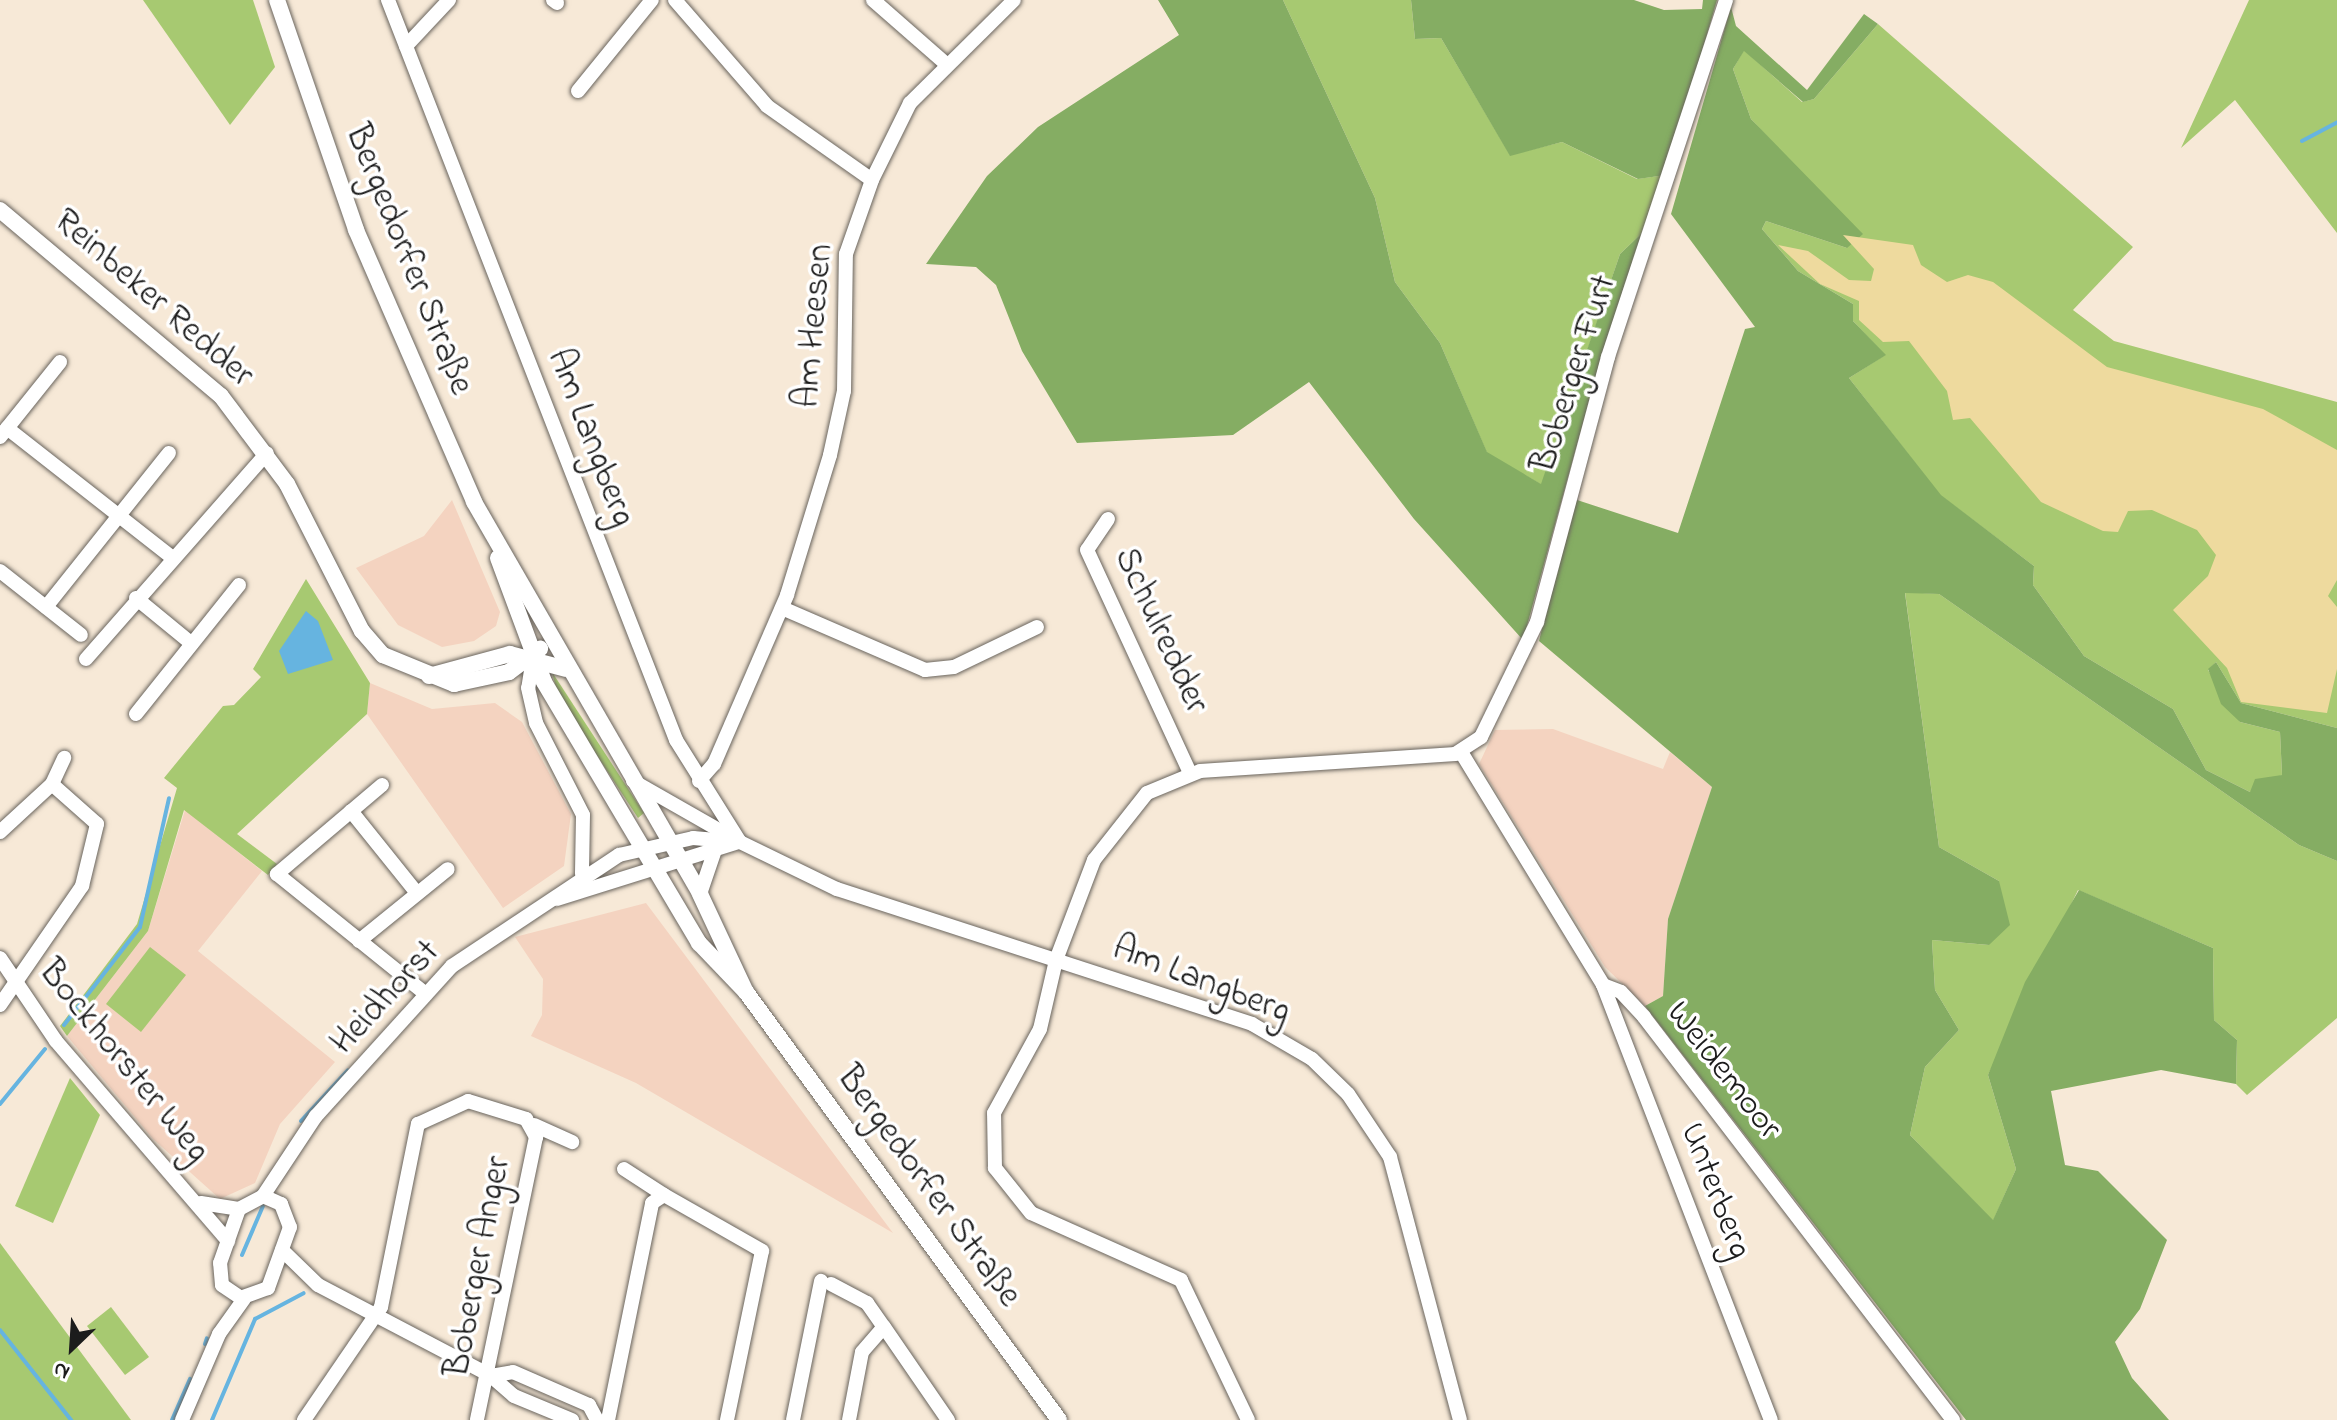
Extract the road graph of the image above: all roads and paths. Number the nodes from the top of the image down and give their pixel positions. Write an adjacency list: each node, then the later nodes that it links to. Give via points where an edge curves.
1 (277, 0): 20 (main road, Bergedorfer Straße, via 356,230)
2 (388, 0): 9 (street, Am Langberg)
3 (449, 0): 9 (street)
4 (652, 0): 11 (street)
5 (675, 0): 12 (street, via 767,106)
6 (873, 0): 10 (street)
7 (1014, 0): 10 (street, Am Heesen)
8 (1726, 0): 35 (street, Boberger Furt, via 1608,357 1530,641 1481,737)
9 (406, 46): 39 (street, Am Langberg, via 676,740)
10 (946, 64): 12 (street, Am Heesen, via 910,103)
11 (578, 91)
12 (872, 180): 26 (street, Am Heesen, via 846,254 842,407)
13 (0, 210): 17 (main road, Reinbeker Redder, via 198,371)
14 (60, 362): 15 (street)
15 (4, 433): 18 (street)
16 (169, 453): 18 (street)
17 (267, 453): 21 (street); 31 (main road, Reinbeker Redder, via 368,641 417,675 510,654)
18 (119, 515): 21 (street); 25 (street)
19 (1108, 519): 37 (street, Schulredder, via 1087,550)
20 (492, 538): 28 (main road, Bergedorfer Straße); 31 (main road, Bergedorfer Straße)
21 (173, 558): 24 (street)
22 (0, 571): 25 (street)
23 (239, 585): 30 (street)
24 (136, 598): 30 (street); 32 (street)
25 (46, 607): 29 (street)
26 (782, 608): 27 (street, via 925,670 965,663); 39 (street, Am Heesen, via 714,764)
27 (1037, 627)
28 (547, 633): 31 (main road); 33 (main road, Bergedorfer Straße)
29 (81, 635)
30 (192, 644): 34 (street)
31 (533, 658): 33 (main road, Reinbeker Redder); 46 (main road, Bergedorfer Straße); 51 (street, via 528,688 536,723 583,815)
32 (86, 659)
33 (566, 669): 38 (main road, Bergedorfer Straße)
34 (136, 714)
35 (1461, 752): 37 (street, Schulredder); 59 (street, Weidemoor)
36 (64, 758): 40 (street)
37 (1190, 773): 57 (street, Schulredder, via 1147,793 1109,834)
38 (631, 780): 44 (street); 45 (main road, Bergedorfer Straße)
39 (699, 781): 44 (street, Am Langberg)
40 (52, 784): 43 (street); 58 (street, via 97,824 82,886)
41 (382, 785): 42 (street)
42 (351, 811): 52 (street); 55 (street, via 277,874)
43 (0, 832)
44 (740, 842): 45 (street, Am Langberg); 47 (street); 57 (street, Am Langberg, via 837,889)
45 (670, 844): 46 (street, Heidhorst); 48 (main road, Bergedorfer Straße)
46 (642, 850): 50 (main road, Bergedorfer Straße); 51 (street, Heidhorst)
47 (715, 850): 48 (street); 53 (street)
48 (680, 860): 50 (street); 53 (main road, Bergedorfer Straße)
49 (448, 869): 52 (street)
50 (653, 869): 54 (street, Heidhorst); 61 (main road, Bergedorfer Straße, via 699,943)
51 (582, 874): 54 (street, Heidhorst)
52 (417, 893): 55 (street)
53 (700, 894): 61 (main road, Bergedorfer Straße)
54 (552, 901): 60 (street, Heidhorst)
55 (359, 941): 60 (street)
56 (0, 958): 58 (street, Bockhorster Weg)
57 (1056, 960): 93 (street, Schulredder, via 1040,1029 994,1113 995,1168 1031,1213 1063,1233 1150,1260 1181,1280); 94 (street, Am Langberg, via 1252,1024 1312,1059 1348,1094 1390,1157)
58 (19, 985): 62 (street); 69 (street, Bockhorster Weg, via 75,1064)
59 (1603, 985): 95 (street, Unterberg); 96 (street, Weidemoor, via 1621,992 1644,1017)
60 (423, 992): 65 (street, Heidhorst, via 316,1116)
61 (746, 992): 92 (main road, Bergedorfer Straße)
62 (0, 1005)
63 (534, 1125): 64 (street, Boberger Anger); 78 (street, Boberger Anger, via 468,1101 418,1124); 81 (street, Boberger Anger)
64 (572, 1142)
65 (290, 1162): 68 (street, Heidhorst); 71 (street, Heidhorst)
66 (624, 1169): 67 (street)
67 (664, 1195): 87 (street, via 652,1203); 88 (street, via 762,1251)
68 (263, 1196): 70 (street, Heidhorst); 71 (street)
69 (201, 1202): 70 (street, Bockhorster Weg); 72 (street, Bockhorster Weg)
70 (239, 1209): 72 (street)
71 (286, 1209): 73 (street, Heidhorst, via 290,1227)
72 (228, 1241): 76 (street, via 218,1271)
73 (282, 1250): 74 (street, Heidhorst); 75 (street)
74 (273, 1277): 75 (street); 77 (street, via 263,1293)
75 (318, 1285): 78 (street)
76 (225, 1289): 77 (street); 80 (street)
77 (244, 1299): 80 (street)
78 (375, 1318): 81 (street); 83 (street, Boberger Anger)
79 (884, 1327): 89 (street, via 867,1303 826,1282); 90 (street, via 862,1352); 91 (street)
80 (219, 1334): 82 (street)
81 (491, 1376): 84 (street, Boberger Anger); 85 (street, via 514,1396); 86 (street, via 513,1372 589,1405)
82 (182, 1420)
83 (304, 1420)
84 (477, 1420)
85 (572, 1420)
86 (596, 1420)
87 (608, 1420)
88 (727, 1420)
89 (793, 1420)
90 (849, 1420)
91 (948, 1420)
92 (1059, 1420)
93 (1248, 1420)
94 (1460, 1420)
95 (1771, 1420)
96 (1953, 1420)

